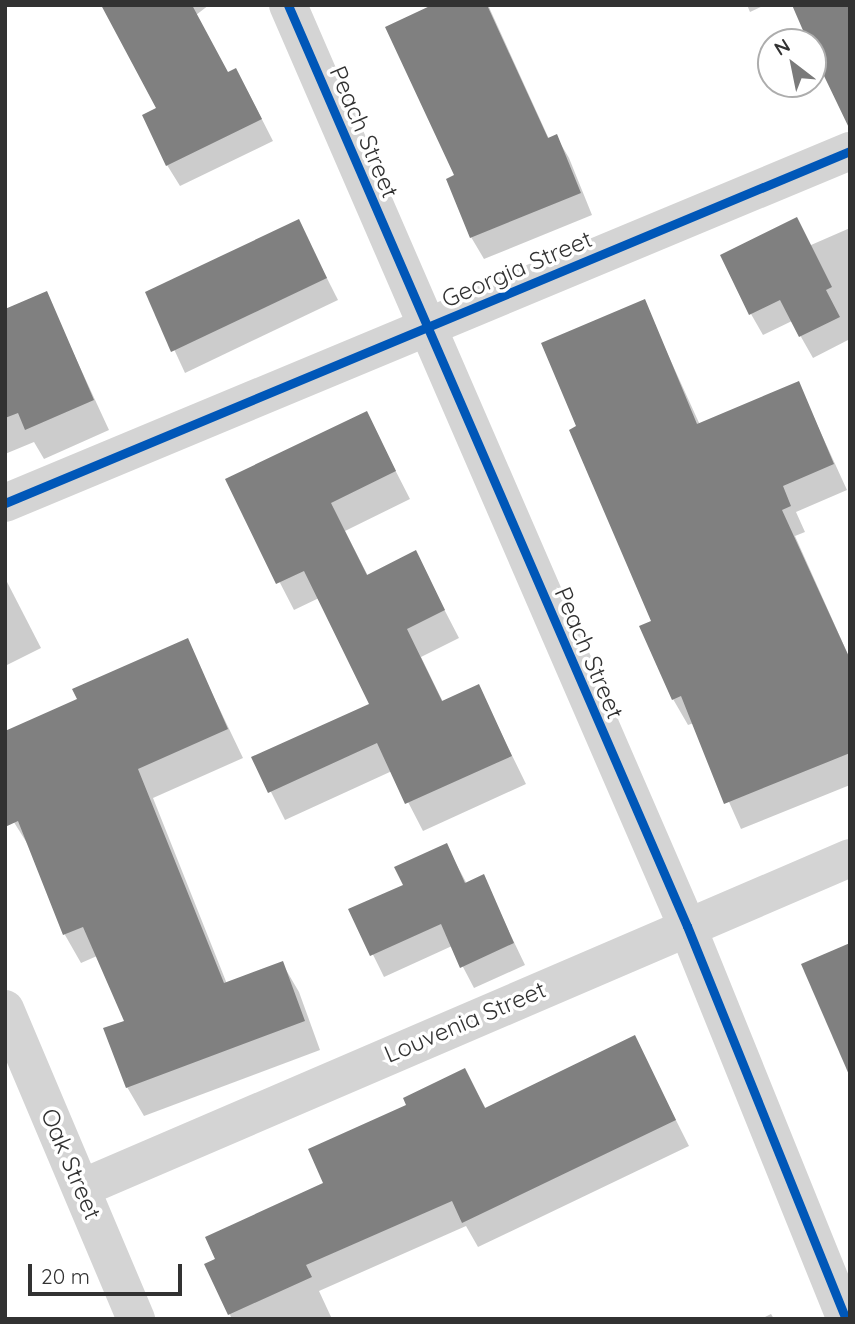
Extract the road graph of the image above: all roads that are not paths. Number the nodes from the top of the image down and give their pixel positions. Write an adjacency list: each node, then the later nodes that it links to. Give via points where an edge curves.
1 (288, 5): 3 (street, Peach Street)
2 (850, 151): 3 (street, Georgia Street)
3 (427, 328): 4 (street, Georgia Street); 6 (street, Peach Street)
4 (5, 503)
5 (850, 858): 6 (street, Louvenia Street)
6 (687, 926): 8 (street, Louvenia Street); 10 (street, Peach Street)
7 (5, 1009): 8 (street, Oak Street)
8 (82, 1188): 9 (street, Oak Street)
9 (136, 1319)
10 (846, 1319)

